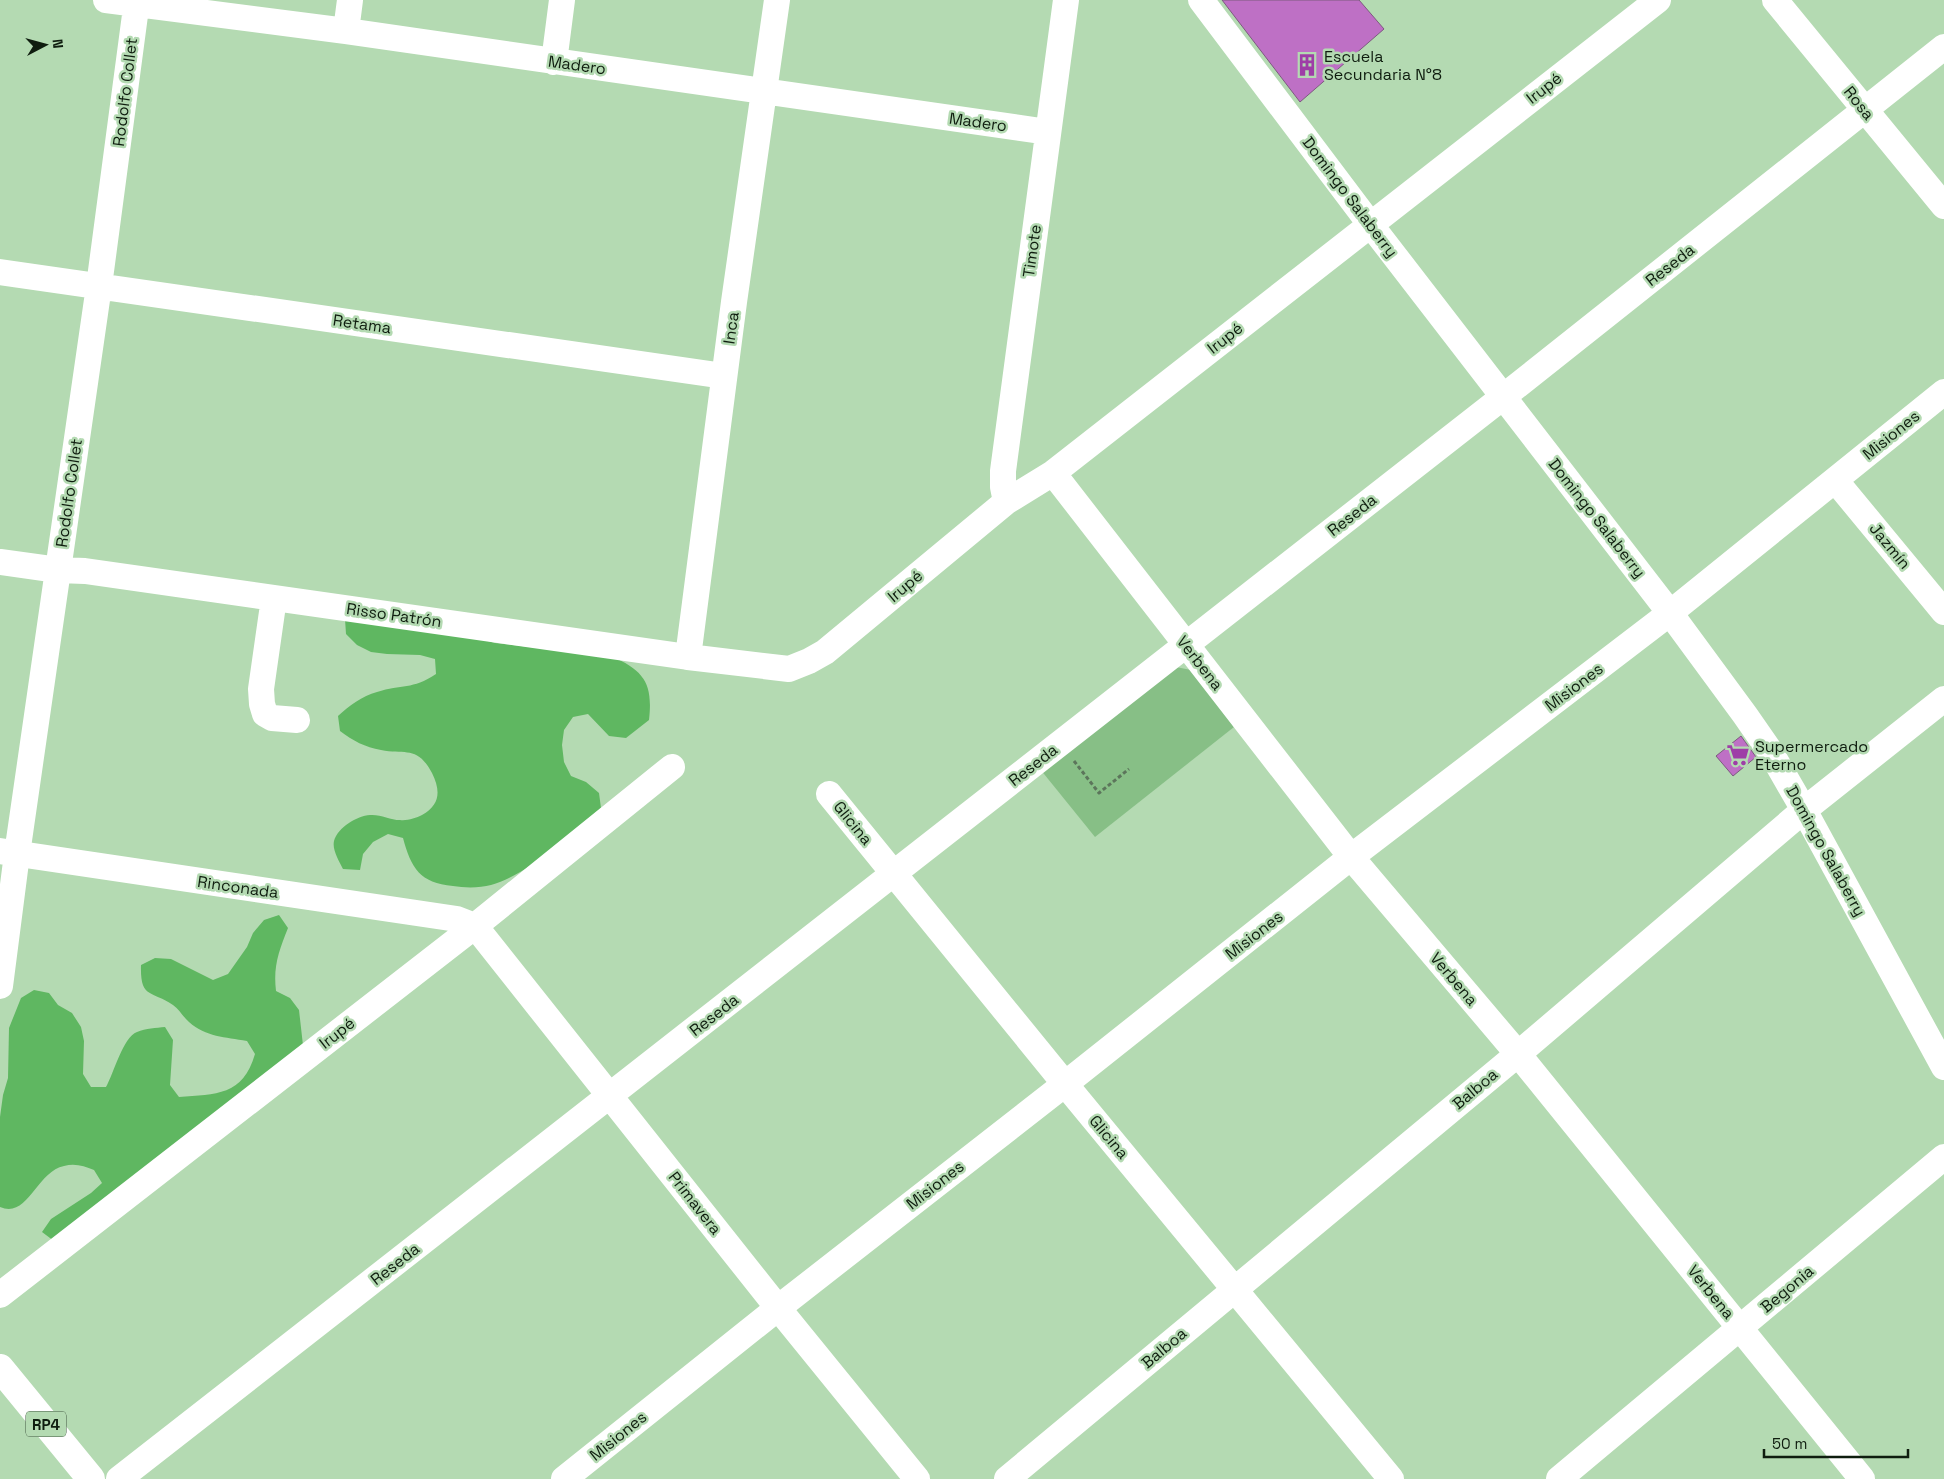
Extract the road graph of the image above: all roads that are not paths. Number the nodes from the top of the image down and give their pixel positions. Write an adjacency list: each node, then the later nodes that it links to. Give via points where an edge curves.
1 (106, 0): 9 (street, Madero)
2 (350, 0): 10 (street)
3 (562, 0): 12 (street)
4 (777, 0): 13 (street, Inca)
5 (1066, 0): 15 (street, Timote)
6 (1201, 0): 17 (street, Domingo Salaberry)
7 (1658, 0): 17 (street, Irupé)
8 (1774, 0): 14 (street, Rosa)
9 (137, 2): 10 (street, Madero); 19 (street, Rodolfo Collet)
10 (346, 31): 12 (street, Madero)
11 (1944, 47): 14 (street, Reseda)
12 (554, 62): 13 (street, Madero)
13 (764, 92): 15 (street, Madero); 20 (street, Inca)
14 (1865, 110): 16 (street, Rosa); 22 (street, Reseda)
15 (1048, 132): 25 (street, Timote, via 1003,471)
16 (1944, 206)
17 (1370, 224): 22 (street, Domingo Salaberry); 23 (street, Irupé)
18 (0, 272): 19 (street, Retama)
19 (99, 286): 20 (street, Retama); 27 (street, Rodolfo Collet)
20 (724, 376): 32 (street, Inca)
21 (1944, 392): 24 (street, Misiones)
22 (1503, 398): 30 (street, Domingo Salaberry); 31 (street, Reseda)
23 (1053, 473): 25 (street, Irupé); 31 (street, Verbena)
24 (1836, 480): 29 (street, Jazmín); 30 (street, Misiones)
25 (1006, 502): 33 (street, Irupé, via 825,652)
26 (0, 562): 27 (street, Risso Patrón)
27 (58, 570): 28 (street, Risso Patrón); 39 (street, Rodolfo Collet)
28 (274, 598): 32 (street, Risso Patrón); 35 (street, via 261,689 262,704 265,714 272,718)
29 (1944, 612)
30 (1670, 613): 38 (street, Domingo Salaberry, via 1770,751); 40 (street, Misiones)
31 (1185, 645): 40 (street, Verbena); 41 (street, Reseda)
32 (688, 657): 33 (street, Risso Patrón)
33 (789, 669)
34 (1944, 699): 38 (street, Balboa)
35 (297, 720)
36 (672, 767): 42 (street, Irupé)
37 (829, 794): 41 (street, Glicina)
38 (1804, 810): 44 (street, Balboa); 45 (street, Domingo Salaberry)
39 (9, 853): 42 (street, Rinconada, via 458,919); 43 (street, Rodolfo Collet)
40 (1351, 857): 44 (street, Verbena); 46 (street, Misiones)
41 (895, 874): 46 (street, Glicina); 47 (street, Reseda)
42 (475, 926): 47 (street, Primavera); 50 (street, Irupé)
43 (0, 986)
44 (1518, 1054): 49 (street, Balboa); 52 (street, Verbena)
45 (1944, 1067)
46 (1065, 1084): 49 (street, Glicina); 51 (street, Misiones)
47 (611, 1095): 51 (street, Primavera); 55 (street, Reseda)
48 (1944, 1157): 52 (street, Begonia)
49 (1235, 1290): 58 (street, Balboa); 59 (street, Glicina)
50 (0, 1295)
51 (778, 1308): 56 (street, Misiones); 57 (street, Primavera)
52 (1740, 1328): 60 (street, Begonia); 61 (street, Verbena)
53 (0, 1370): 54 (main road, RP4)
54 (91, 1479)
55 (119, 1479)
56 (564, 1479)
57 (917, 1479)
58 (1007, 1479)
59 (1391, 1479)
60 (1560, 1479)
61 (1862, 1479)

